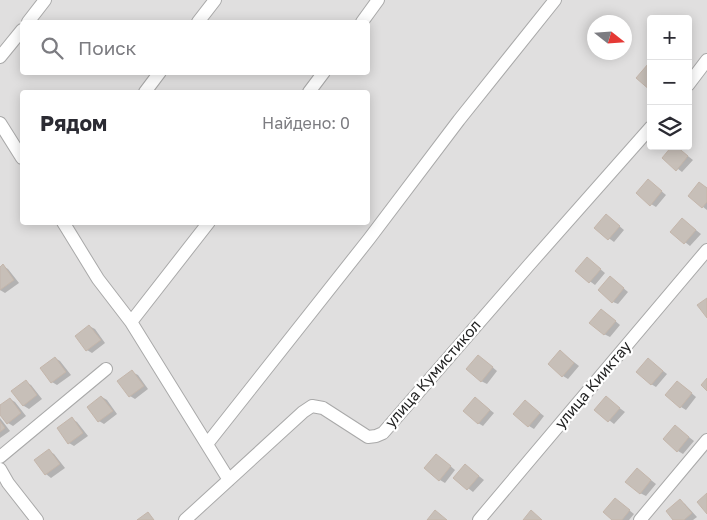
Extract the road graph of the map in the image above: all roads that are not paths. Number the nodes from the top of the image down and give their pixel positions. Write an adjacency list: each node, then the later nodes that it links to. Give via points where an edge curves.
1 (45, 0): 5 (street)
2 (215, 0): 6 (street)
3 (378, 0): 7 (street)
4 (554, 0): 25 (street)
5 (30, 20)
6 (200, 20)
7 (363, 20)
8 (20, 33): 9 (street)
9 (0, 57)
10 (707, 60): 13 (street)
11 (158, 75): 14 (street)
12 (322, 75): 15 (street)
13 (692, 80)
14 (146, 90)
15 (310, 90)
16 (0, 123): 18 (street)
17 (647, 132): 28 (street, улица Кумистикол, via 383,433 368,437 324,408 312,406)
18 (20, 155)
19 (65, 225): 22 (street, via 98,279)
20 (207, 225): 22 (street)
21 (707, 250): 31 (street, улица Кииктау)
22 (131, 322): 25 (street)
23 (106, 369): 26 (street)
24 (707, 440): 32 (street)
25 (207, 444): 28 (street)
26 (0, 457)
27 (0, 469): 29 (street)
28 (229, 480): 30 (street, улица Кумистикол)
29 (37, 520)
30 (185, 520)
31 (479, 520)
32 (640, 520)

